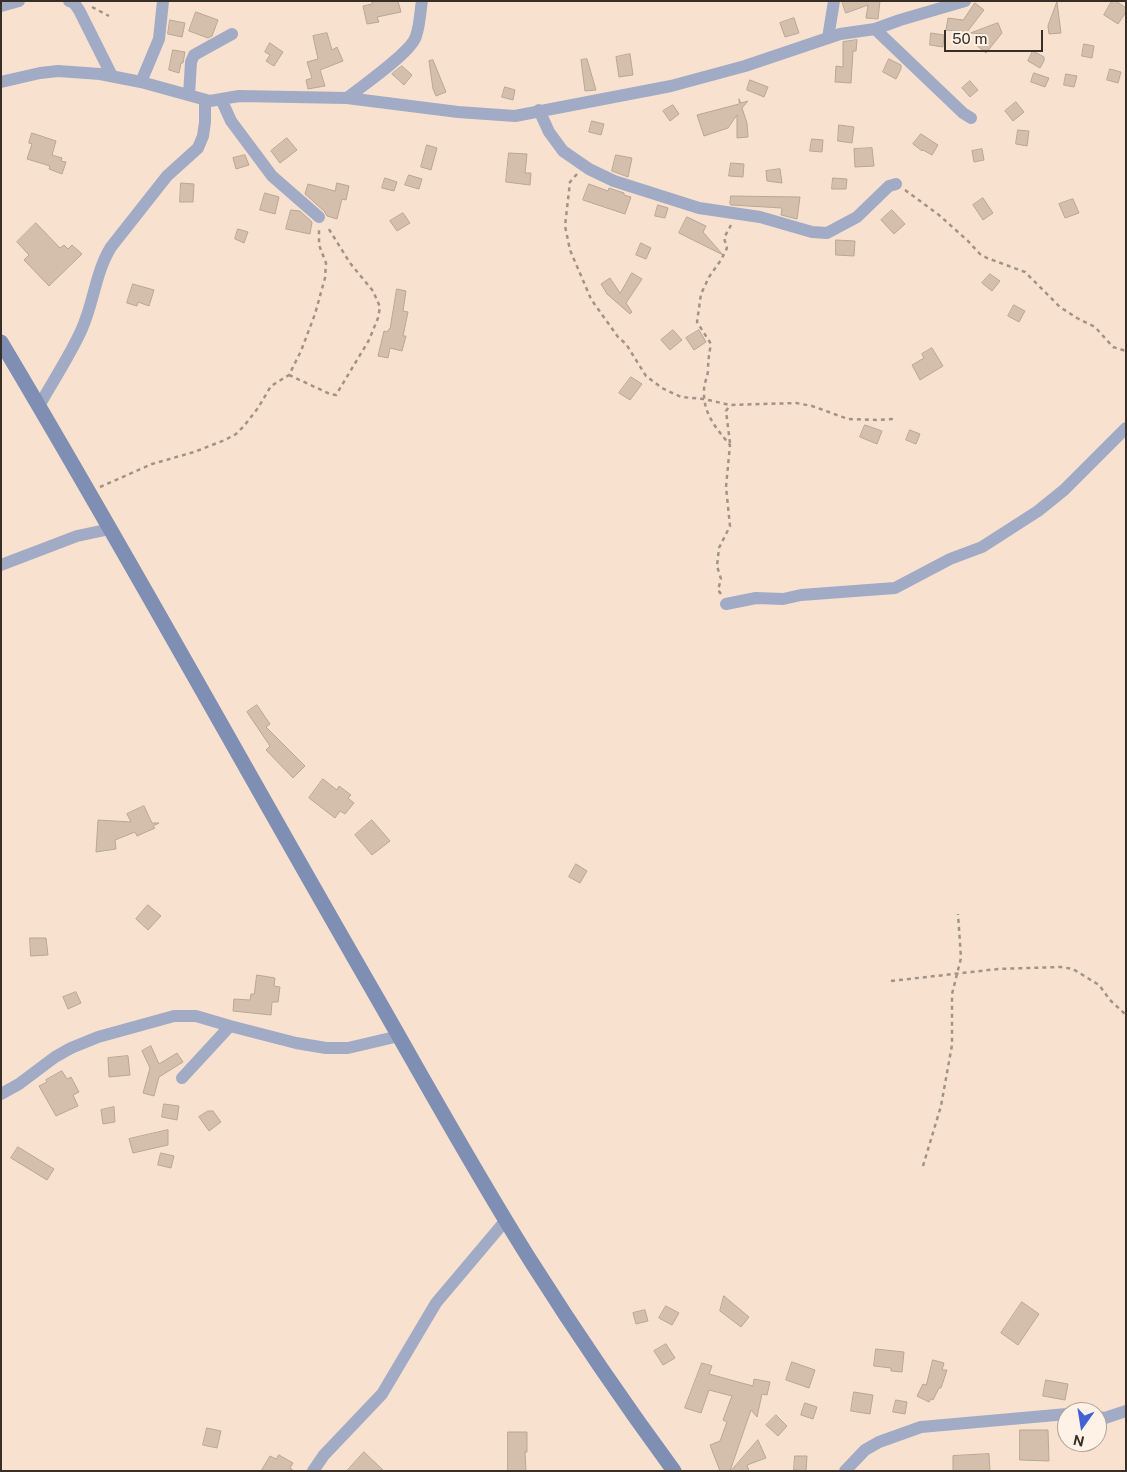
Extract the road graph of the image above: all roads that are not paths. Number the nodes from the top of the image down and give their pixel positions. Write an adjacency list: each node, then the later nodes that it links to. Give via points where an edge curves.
1 (19, 1): 7 (street)
2 (69, 1): 11 (street, via 79,10)
3 (164, 1): 13 (street, via 159,39)
4 (422, 1): 15 (street, via 412,45)
5 (834, 1): 10 (street)
6 (965, 1): 8 (street)
7 (1, 6)
8 (875, 29): 10 (street); 19 (street)
9 (232, 34): 14 (street, via 194,54)
10 (828, 38): 18 (street, via 745,66 671,86)
11 (111, 74): 12 (street, via 58,71); 13 (street)
12 (1, 82)
13 (141, 82): 14 (street)
14 (188, 94): 17 (street)
15 (347, 98): 16 (street, via 239,96); 18 (street, via 502,116)
16 (221, 99): 17 (street); 21 (street, via 231,121 272,176)
17 (205, 100): 23 (street, via 203,136 198,148 167,176 103,258 81,330)
18 (540, 110): 20 (street, via 549,132 563,151 583,166 614,181 700,208 760,216 812,232 827,233 857,217 889,186)
19 (971, 118)
20 (896, 184)
21 (320, 217)
22 (1, 342): 23 (main road)
23 (39, 406): 25 (main road)
24 (1126, 428): 27 (street, via 1064,490 1038,511 982,546 895,588 756,598)
25 (110, 529): 26 (street, via 77,536); 29 (main road)
26 (1, 565)
27 (726, 604)
28 (230, 1026): 29 (street, via 326,1048 348,1048); 30 (street); 31 (street, via 196,1016 174,1016 98,1037 55,1057)
29 (399, 1036): 32 (main road)
30 (182, 1078)
31 (1, 1094)
32 (506, 1220): 36 (street, via 436,1303 382,1394); 37 (main road, via 590,1352)
33 (1126, 1411): 35 (street)
34 (1057, 1415): 38 (street, via 921,1427 865,1450)
35 (1107, 1417)
36 (313, 1471)
37 (674, 1471)
38 (845, 1471)

